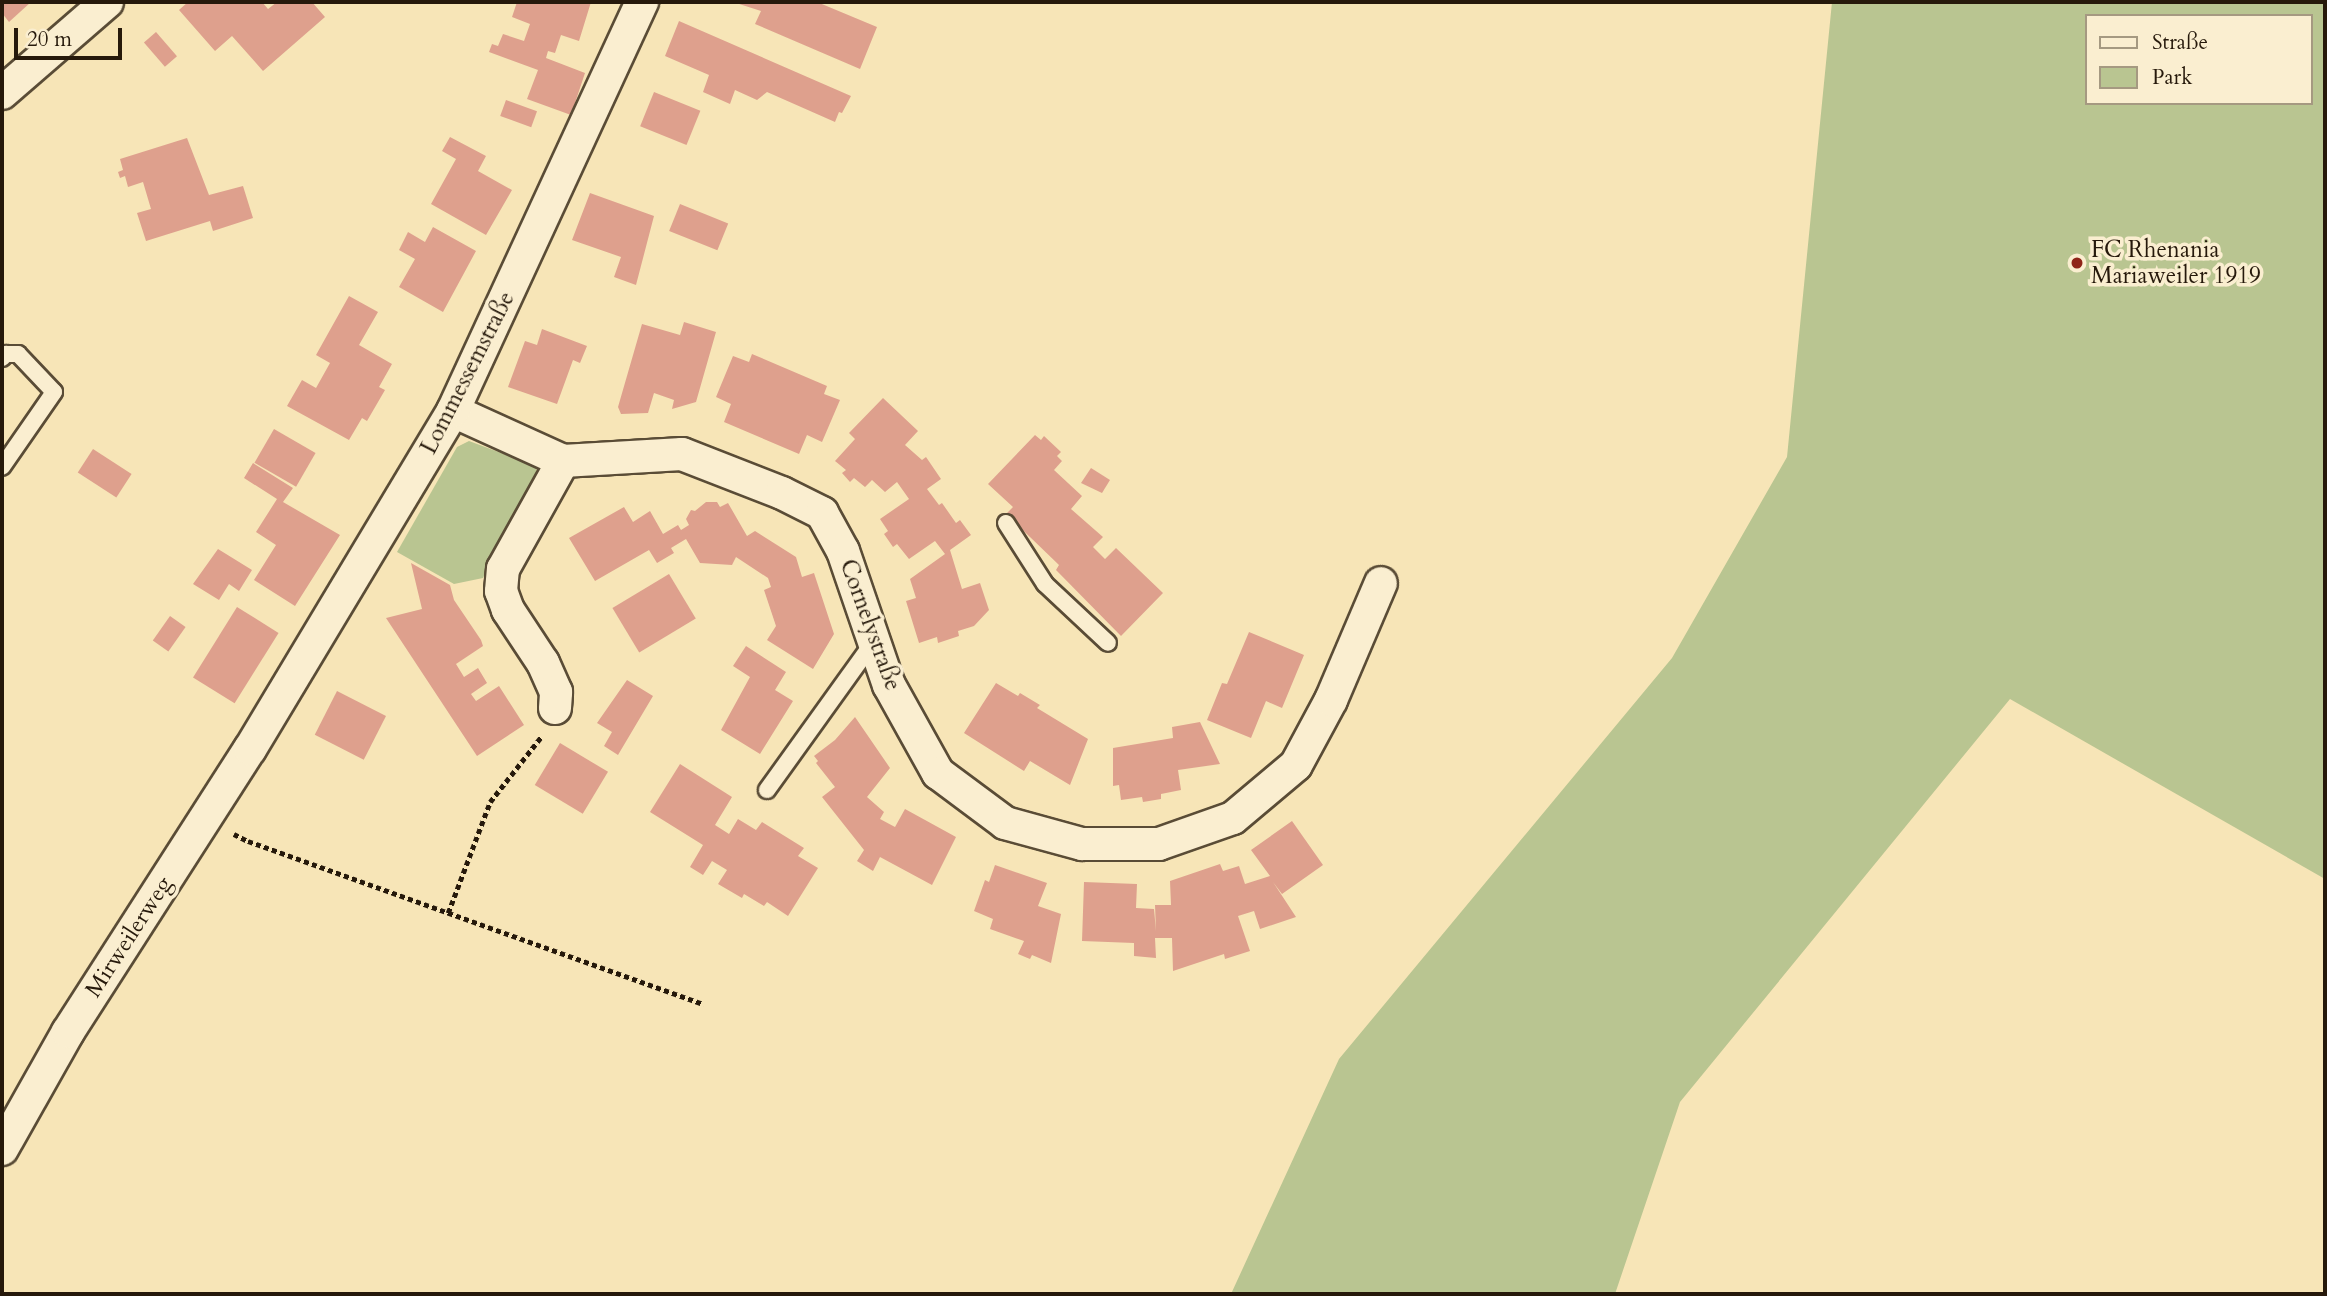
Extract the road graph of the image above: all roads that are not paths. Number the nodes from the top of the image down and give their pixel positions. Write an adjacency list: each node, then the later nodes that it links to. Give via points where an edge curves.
1 (107, 2): 3 (street)
2 (642, 2): 5 (street, Lommessemstraße)
3 (2, 93)
4 (2, 358): 7 (lane, via 18,354 54,392)
5 (453, 411): 6 (street, Cornelystraße); 13 (street, Lommessemstraße)
6 (563, 461): 10 (street, Cornelystraße, via 682,454 822,513 843,551); 12 (street, via 503,569 501,591 508,610 543,663 556,692)
7 (2, 467)
8 (1006, 523): 11 (lane, via 1045,584)
9 (1381, 583): 10 (street, Cornelystraße, via 1331,700 1296,765 1233,818 1159,844 1082,844 1005,823 938,773 889,685)
10 (874, 641): 14 (lane)
11 (1108, 643)
12 (555, 708)
13 (263, 728): 15 (street, Mirweilerweg, via 68,1032)
14 (767, 790)
15 (2, 1149)

